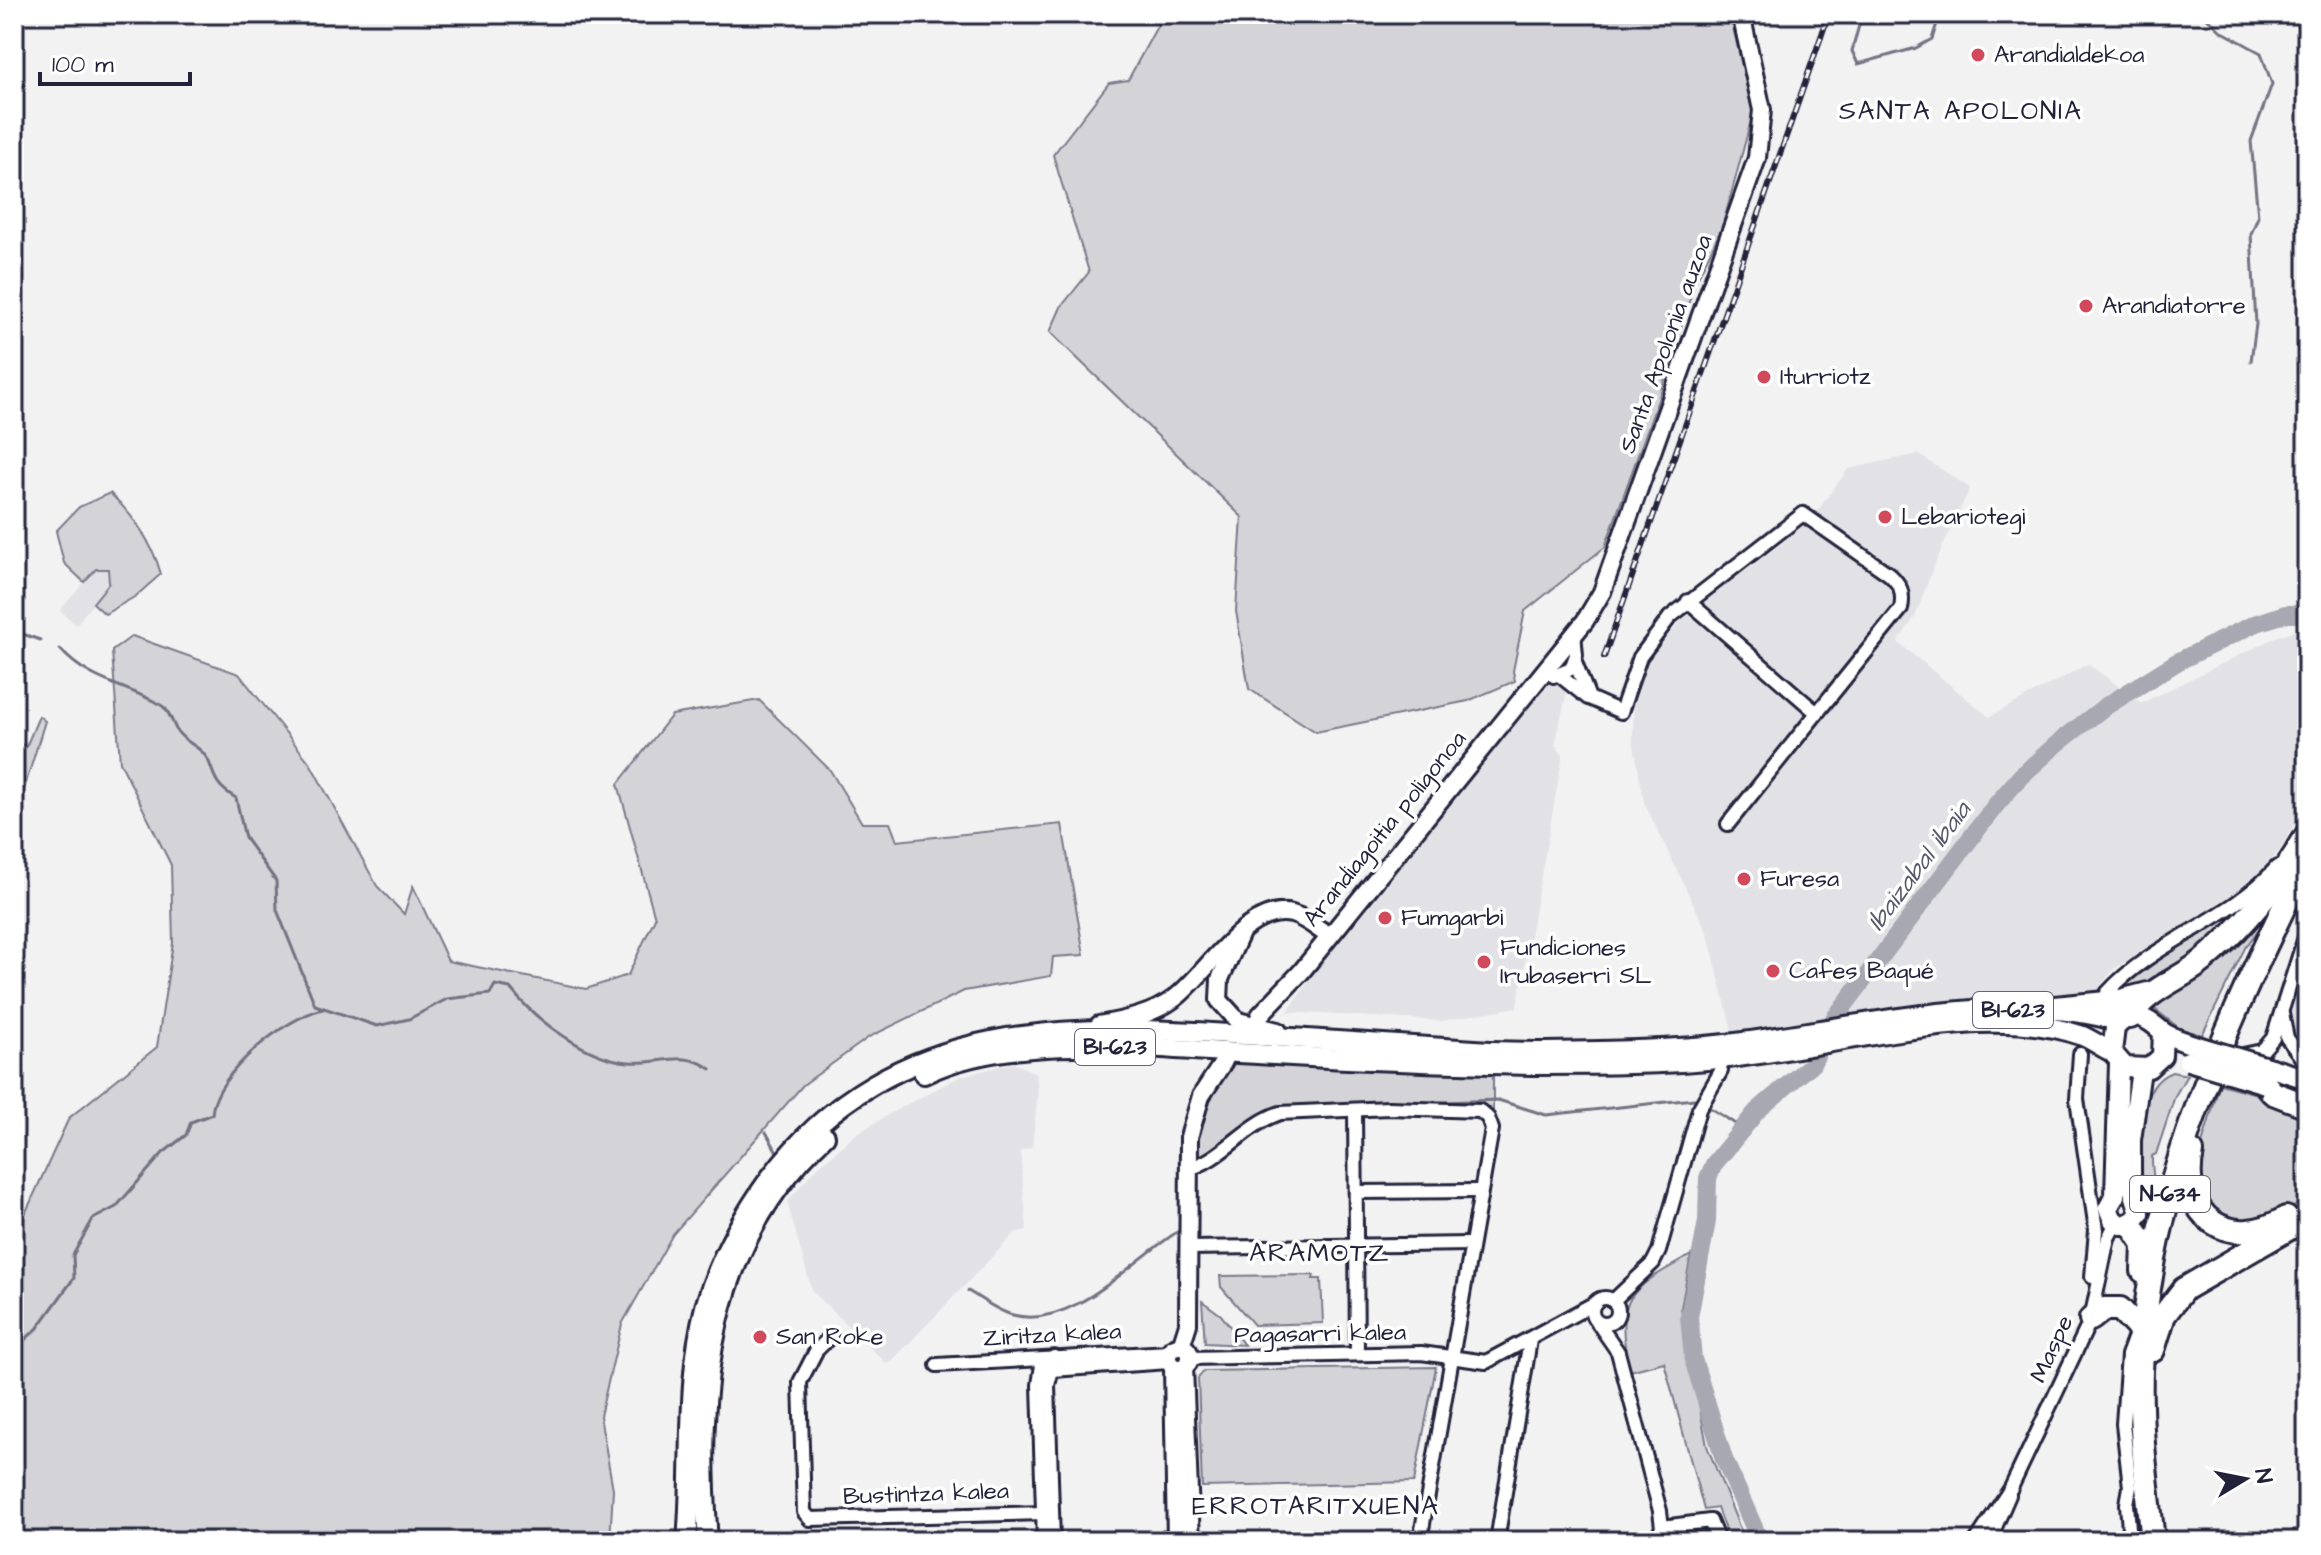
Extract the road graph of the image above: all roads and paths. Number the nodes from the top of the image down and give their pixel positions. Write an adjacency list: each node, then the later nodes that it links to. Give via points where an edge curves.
1 (1741, 14): 3 (street, Santa Apolonia auzoa, via 1762,110 1757,158 1614,563)
2 (1688, 601): 6 (street, via 1640,657 1621,712); 7 (street); 7 (street, via 1803,514 1889,574 1900,584 1901,609)
3 (1574, 633): 4 (street); 5 (street, Santa Apolonia auzoa)
4 (1575, 662): 5 (street, via 1571,669); 6 (street)
5 (1551, 672): 6 (street); 13 (street, Arandiagoitia poligonoa)
6 (1589, 698)
7 (1817, 713): 8 (street)
8 (1728, 824)
9 (2307, 833): 14 (street, via 2241,899 2150,955); 15 (highway, via 2229,938)
10 (2307, 859): 16 (highway, N-634)
11 (2307, 931): 18 (street)
12 (1240, 935): 13 (street, via 1264,918 1287,913); 22 (street, via 1158,1010); 24 (street, via 1220,979 1222,1006 1245,1024)
13 (1329, 936): 19 (street, Arandiagoitia poligonoa)
14 (2107, 993)
15 (2153, 993): 17 (highway); 20 (highway)
16 (2241, 998): 46 (highway, via 2195,1140 2189,1166 2193,1200 2215,1225 2250,1232); 66 (highway, N-634, via 2176,1171 2148,1300)
17 (2034, 1010): 20 (main road, BI-623); 21 (main road, BI-623, via 1993,1009)
18 (2282, 1014): 28 (street, via 2262,1051); 32 (street, via 2287,1038)
19 (1260, 1015)
20 (2125, 1019): 23 (main road, via 2146,1017); 30 (main road, via 2111,1036)
21 (1905, 1026): 29 (main road, BI-623, bridge, via 1695,1054); 30 (main road, BI-623, via 2036,1026 2081,1036)
22 (1079, 1028): 24 (main road, BI-623); 41 (main road, BI-623, via 1004,1037 932,1057 883,1080 834,1112 797,1145)
23 (2163, 1032): 25 (main road); 27 (main road)
24 (1315, 1040): 29 (main road, BI-623)
25 (2188, 1052): 27 (main road); 28 (main road, bridge); 35 (main road, bridge)
26 (2080, 1054): 56 (street, via 2077,1099 2096,1230)
27 (2162, 1056): 33 (main road)
28 (2235, 1056): 35 (main road, bridge)
29 (1490, 1057): 41 (main road, BI-623, via 1126,1047 1008,1051 936,1068 889,1091 842,1120)
30 (2115, 1057): 33 (main road); 44 (main road)
31 (1224, 1061): 40 (street, via 1194,1116)
32 (2307, 1065)
33 (2141, 1070): 44 (main road)
34 (1721, 1071): 51 (street, via 1699,1109 1659,1251)
35 (2268, 1076): 36 (main road); 37 (main road); 38 (highway, via 2273,1093)
36 (2307, 1079)
37 (2307, 1097)
38 (2307, 1106)
39 (1355, 1110): 40 (street, via 1264,1118 1206,1164); 42 (street, via 1480,1111 1492,1129); 43 (street)
40 (1187, 1169): 50 (street)
41 (780, 1176): 45 (main road, BI-623)
42 (1480, 1191): 43 (street); 48 (street)
43 (1356, 1192): 49 (street)
44 (2124, 1196): 47 (main road, via 2140,1208); 47 (main road, via 2108,1212)
45 (759, 1204): 71 (main road, BI-623, via 721,1261 706,1305 688,1423); 72 (main road, BI-623, via 717,1317 707,1372)
46 (2306, 1208): 67 (highway, N-634, via 2253,1252 2184,1289 2164,1315 2148,1381)
47 (2124, 1224): 56 (street, Maspe, via 2108,1238); 57 (highway, via 2144,1244)
48 (1471, 1244): 49 (street); 62 (street)
49 (1357, 1245): 50 (street); 61 (street)
50 (1187, 1248): 63 (street, via 1188,1324)
51 (1613, 1301): 52 (street); 53 (street)
52 (1595, 1303): 54 (street, Pagasarri kalea); 55 (street)
53 (1617, 1317): 55 (street, via 1607,1325); 60 (street)
54 (1568, 1319): 55 (street); 59 (street, Pagasarri kalea)
55 (1596, 1321): 60 (street)
56 (2088, 1325): 57 (highway, via 2104,1309 2120,1309); 68 (street, Maspe)
57 (2136, 1331): 66 (highway, via 2134,1381); 83 (street, via 2128,1355 2123,1424)
58 (831, 1336): 69 (street, Bustintza kalea, via 816,1351 800,1382 804,1512 810,1519)
59 (1530, 1340): 62 (street, Pagasarri kalea, via 1486,1362); 78 (street)
60 (1618, 1352): 70 (street)
61 (1357, 1354): 62 (street, Pagasarri kalea); 63 (street, Pagasarri kalea)
62 (1451, 1356): 77 (street)
63 (1178, 1359): 64 (street, Ziritza kalea); 75 (street); 76 (street, via 1187,1372)
64 (1057, 1362): 65 (street, Ziritza kalea); 69 (street, via 1042,1365 1039,1373); 74 (street, via 1048,1385)
65 (937, 1365)
66 (2141, 1400): 67 (highway, N-634)
67 (2146, 1483): 84 (highway, N-634)
68 (2011, 1488): 81 (street, Maspe); 82 (street, Maspe)
69 (1044, 1513): 73 (street)
70 (1662, 1527): 79 (street); 80 (street, via 1710,1521)
71 (687, 1541)
72 (708, 1541)
73 (1044, 1541)
74 (1053, 1541)
75 (1176, 1541)
76 (1191, 1541)
77 (1420, 1541)
78 (1497, 1541)
79 (1656, 1541)
80 (1718, 1541)
81 (1976, 1541)
82 (1989, 1541)
83 (2130, 1541)
84 (2153, 1541)

